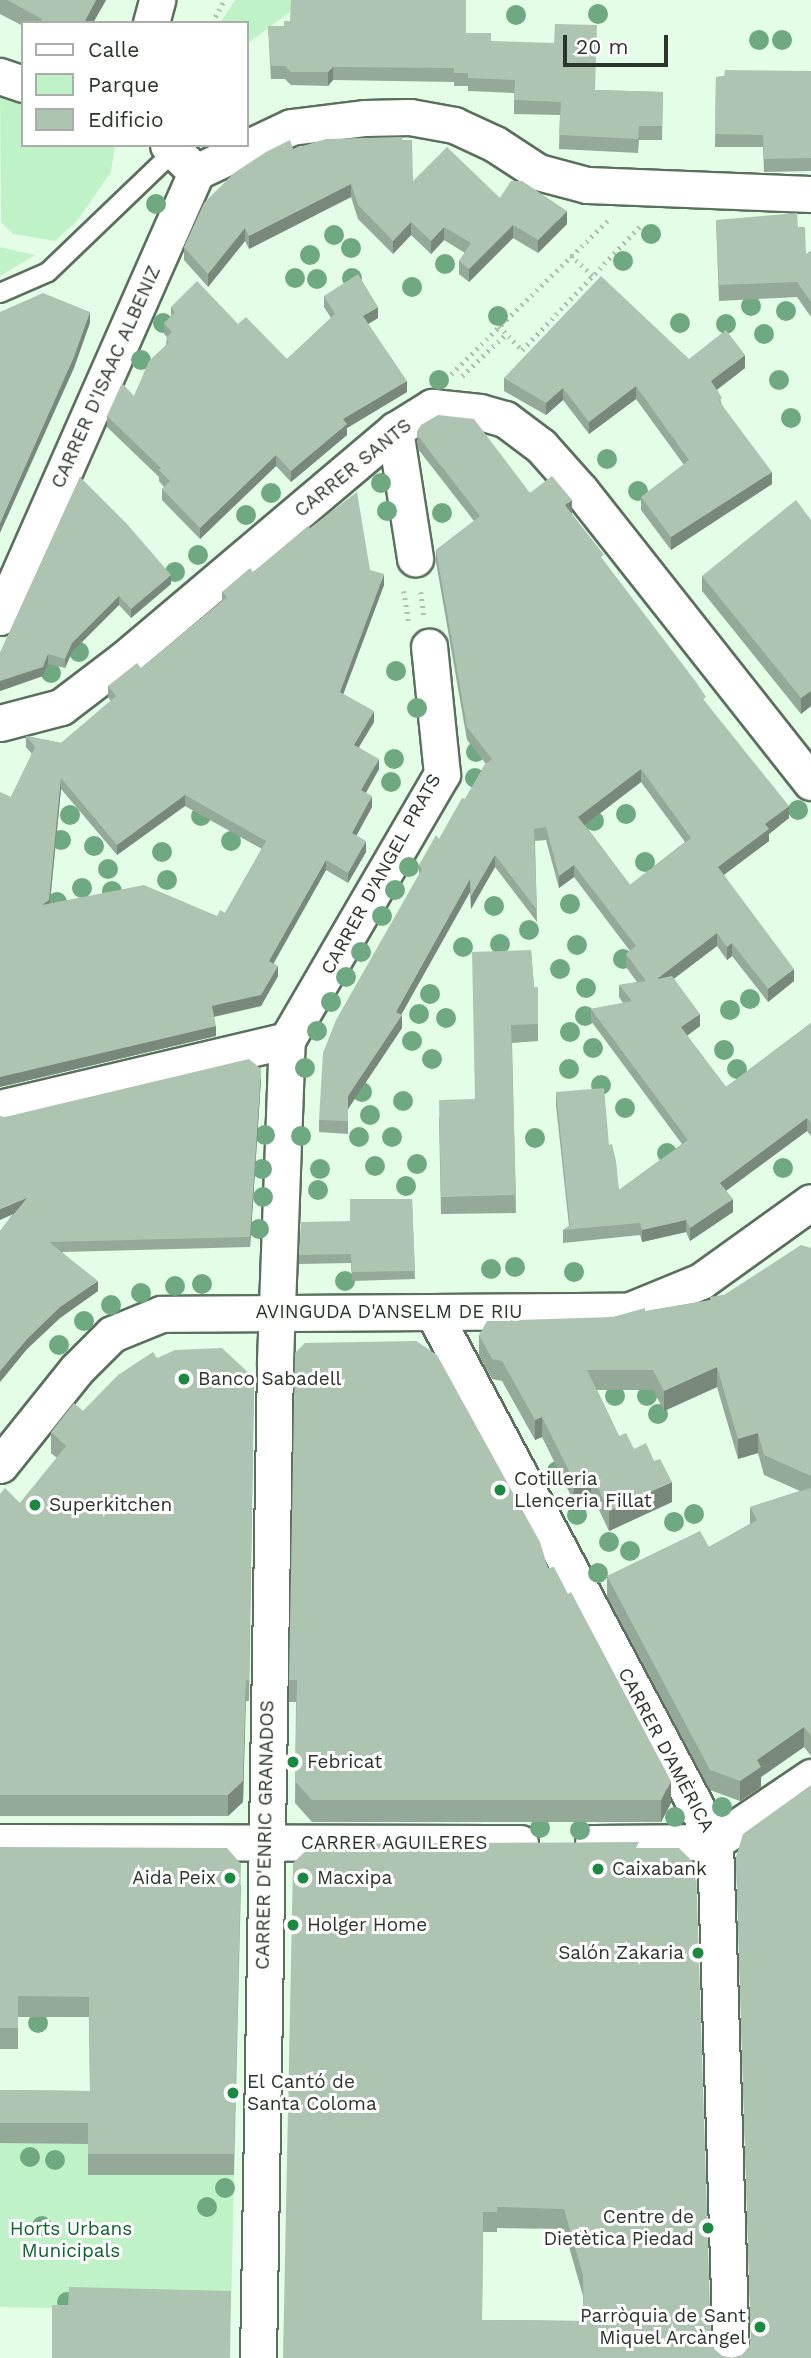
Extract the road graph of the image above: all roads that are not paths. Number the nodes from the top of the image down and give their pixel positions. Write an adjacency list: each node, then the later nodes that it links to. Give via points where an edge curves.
1 (157, 0): 2 (street)
2 (152, 21)
3 (0, 76): 4 (street)
4 (21, 83)
5 (248, 138): 8 (street, via 291,127 410,117 454,124 538,172 587,186)
6 (214, 147): 7 (street)
7 (180, 156): 9 (lane, via 48,272); 12 (street, CARRER D'ISAAC ALBENIZ)
8 (811, 194)
9 (0, 293)
10 (395, 430): 11 (street); 14 (street, CARRER SANTS, via 61,707); 15 (street, CARRER SANTS, via 432,407 480,412 505,419 526,432 581,491)
11 (409, 571)
12 (0, 617)
13 (419, 635): 16 (street, CARRER D'ANGEL PRATS, via 442,774)
14 (0, 723)
15 (811, 782)
16 (287, 1040): 17 (street); 19 (street, CARRER D'ANGEL PRATS)
17 (0, 1108)
18 (811, 1202): 20 (street, AVINGUDA D'ANSELM DE RIU, via 701,1280 628,1311)
19 (277, 1312): 20 (street, AVINGUDA D'ANSELM DE RIU); 21 (street, AVINGUDA D'ANSELM DE RIU, via 161,1314 112,1335 77,1369); 25 (street, CARRER D'ENRIC GRANADOS)
20 (434, 1314): 24 (street, CARRER D'AMÈRICA)
21 (0, 1465)
22 (811, 1777): 24 (street)
23 (0, 1842): 25 (street, CARRER AGUILERES)
24 (715, 1842): 25 (street, CARRER AGUILERES); 27 (street, CARRER D'AMÈRICA)
25 (266, 1843): 26 (street, CARRER D'ENRIC GRANADOS)
26 (258, 2358)
27 (731, 2358)

